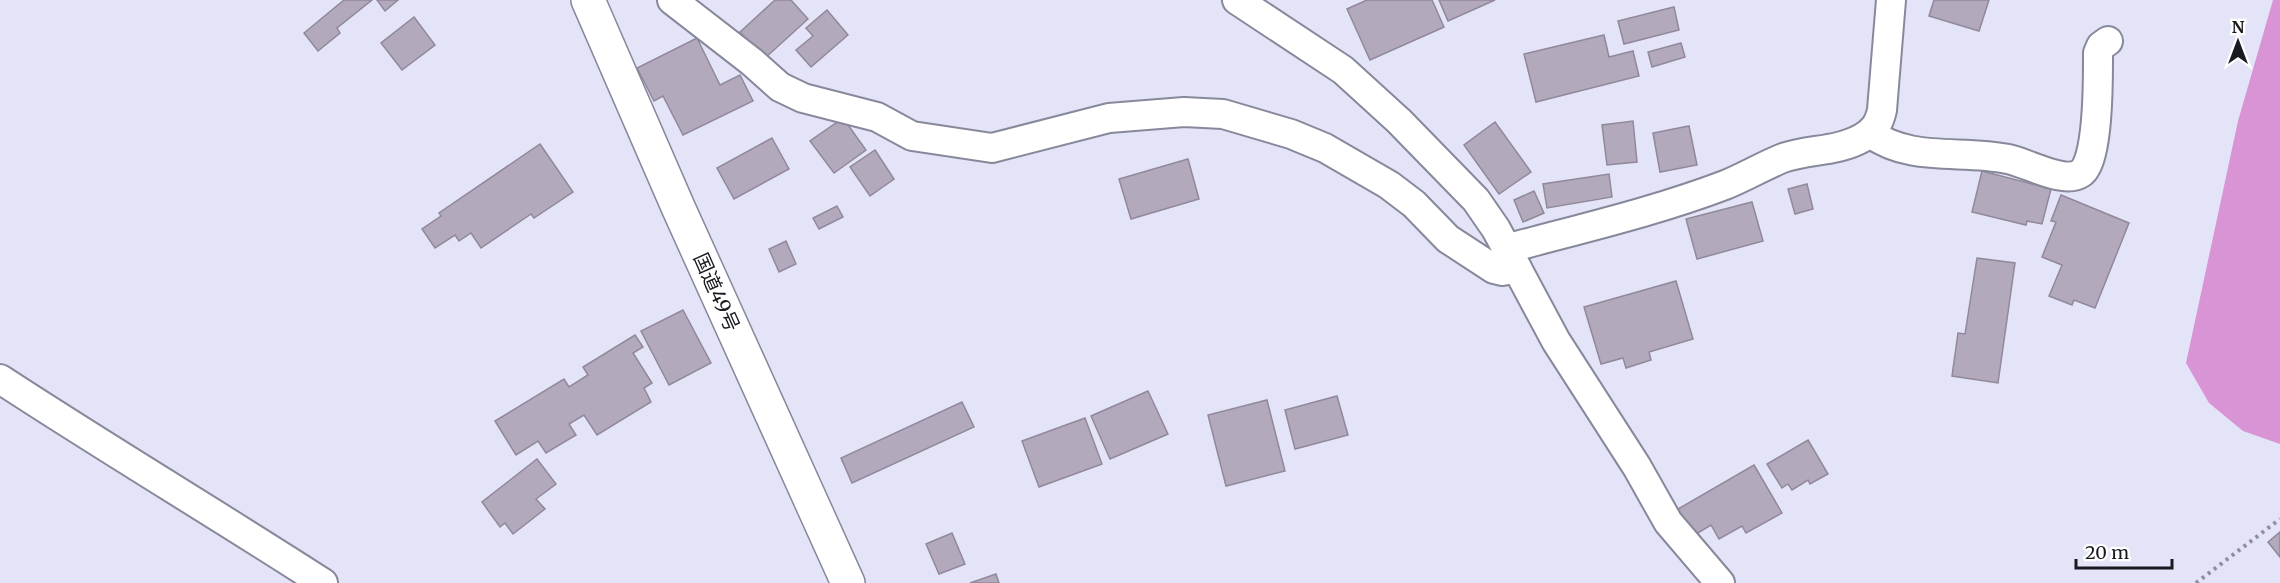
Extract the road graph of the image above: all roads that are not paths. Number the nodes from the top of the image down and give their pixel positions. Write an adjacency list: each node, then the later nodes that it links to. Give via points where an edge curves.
1 (588, 0): 10 (highway, 国道49号)
2 (672, 0): 7 (street, via 780,87 803,98 877,117 912,136 992,148 1109,118 1184,112 1223,114 1325,147 1389,185 1448,239 1494,269 1502,271)
3 (1237, 0): 7 (street, via 1343,70 1400,121 1476,200)
4 (1891, 0): 6 (street, via 1882,110 1879,124)
5 (2108, 41): 6 (street, via 2098,53 2090,162 2082,173 2059,177 2005,158 1907,150)
6 (1870, 133): 7 (street, via 1848,145 1800,152 1725,185)
7 (1511, 258): 11 (street, via 1556,341 1668,522)
8 (0, 379): 9 (street)
9 (323, 583)
10 (848, 583)
11 (1720, 583)

